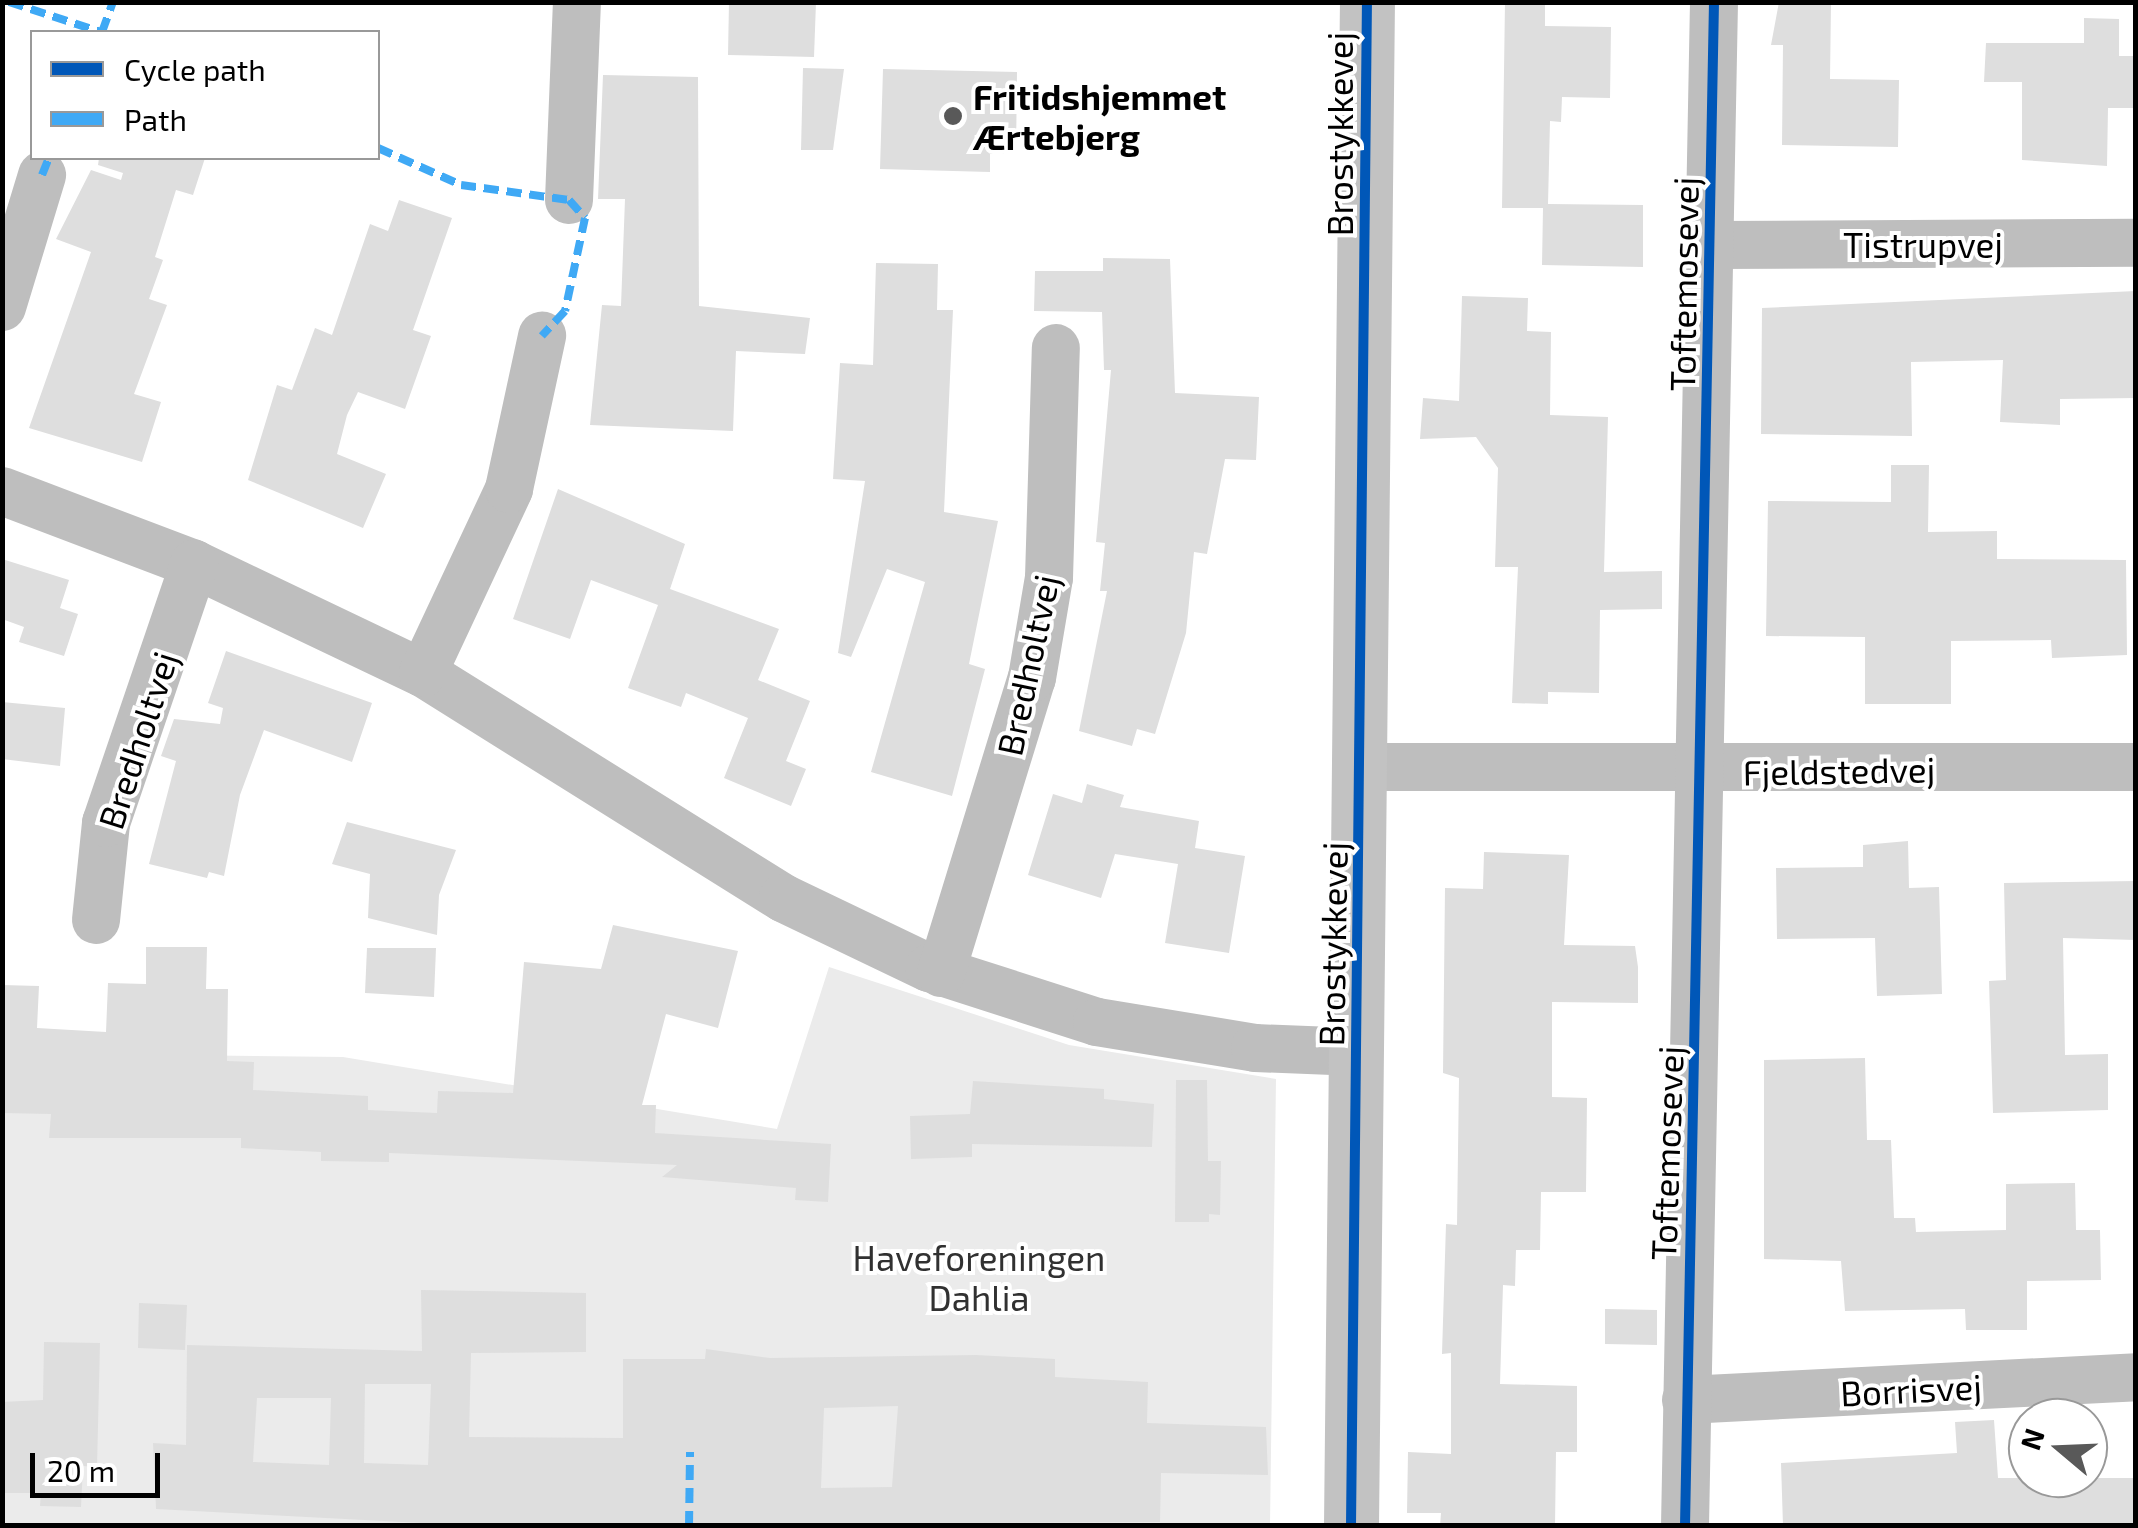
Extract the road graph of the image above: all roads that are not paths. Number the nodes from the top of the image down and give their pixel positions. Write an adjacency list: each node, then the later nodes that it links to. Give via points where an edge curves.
1 (576, 2): 5 (street)
2 (1367, 2): 14 (street, Brostykkevej)
3 (1714, 2): 7 (street, Toftemosevej)
4 (42, 175): 8 (street)
5 (569, 200)
6 (2136, 243): 7 (street, Tistrupvej)
7 (1711, 245): 16 (street, Toftemosevej)
8 (2, 307)
9 (542, 336): 13 (street, via 509,490)
10 (1056, 348): 18 (street, Bredholtvej, via 1050,578 1032,678)
11 (2, 491): 12 (street)
12 (194, 564): 13 (street); 17 (street, Bredholtvej, via 106,822)
13 (423, 674): 18 (street, via 782,898)
14 (1363, 767): 16 (street, Fjeldstedvej); 19 (street, Brostykkevej)
15 (2136, 767): 16 (street, Fjeldstedvej)
16 (1706, 771): 21 (street, Toftemosevej)
17 (96, 920)
18 (942, 973): 19 (street, via 1097,1022 1255,1048)
19 (1358, 1052): 22 (street, Brostykkevej)
20 (2136, 1378): 21 (street, Borrisvej)
21 (1686, 1400): 23 (street, Toftemosevej)
22 (1352, 1526)
23 (1686, 1526)

